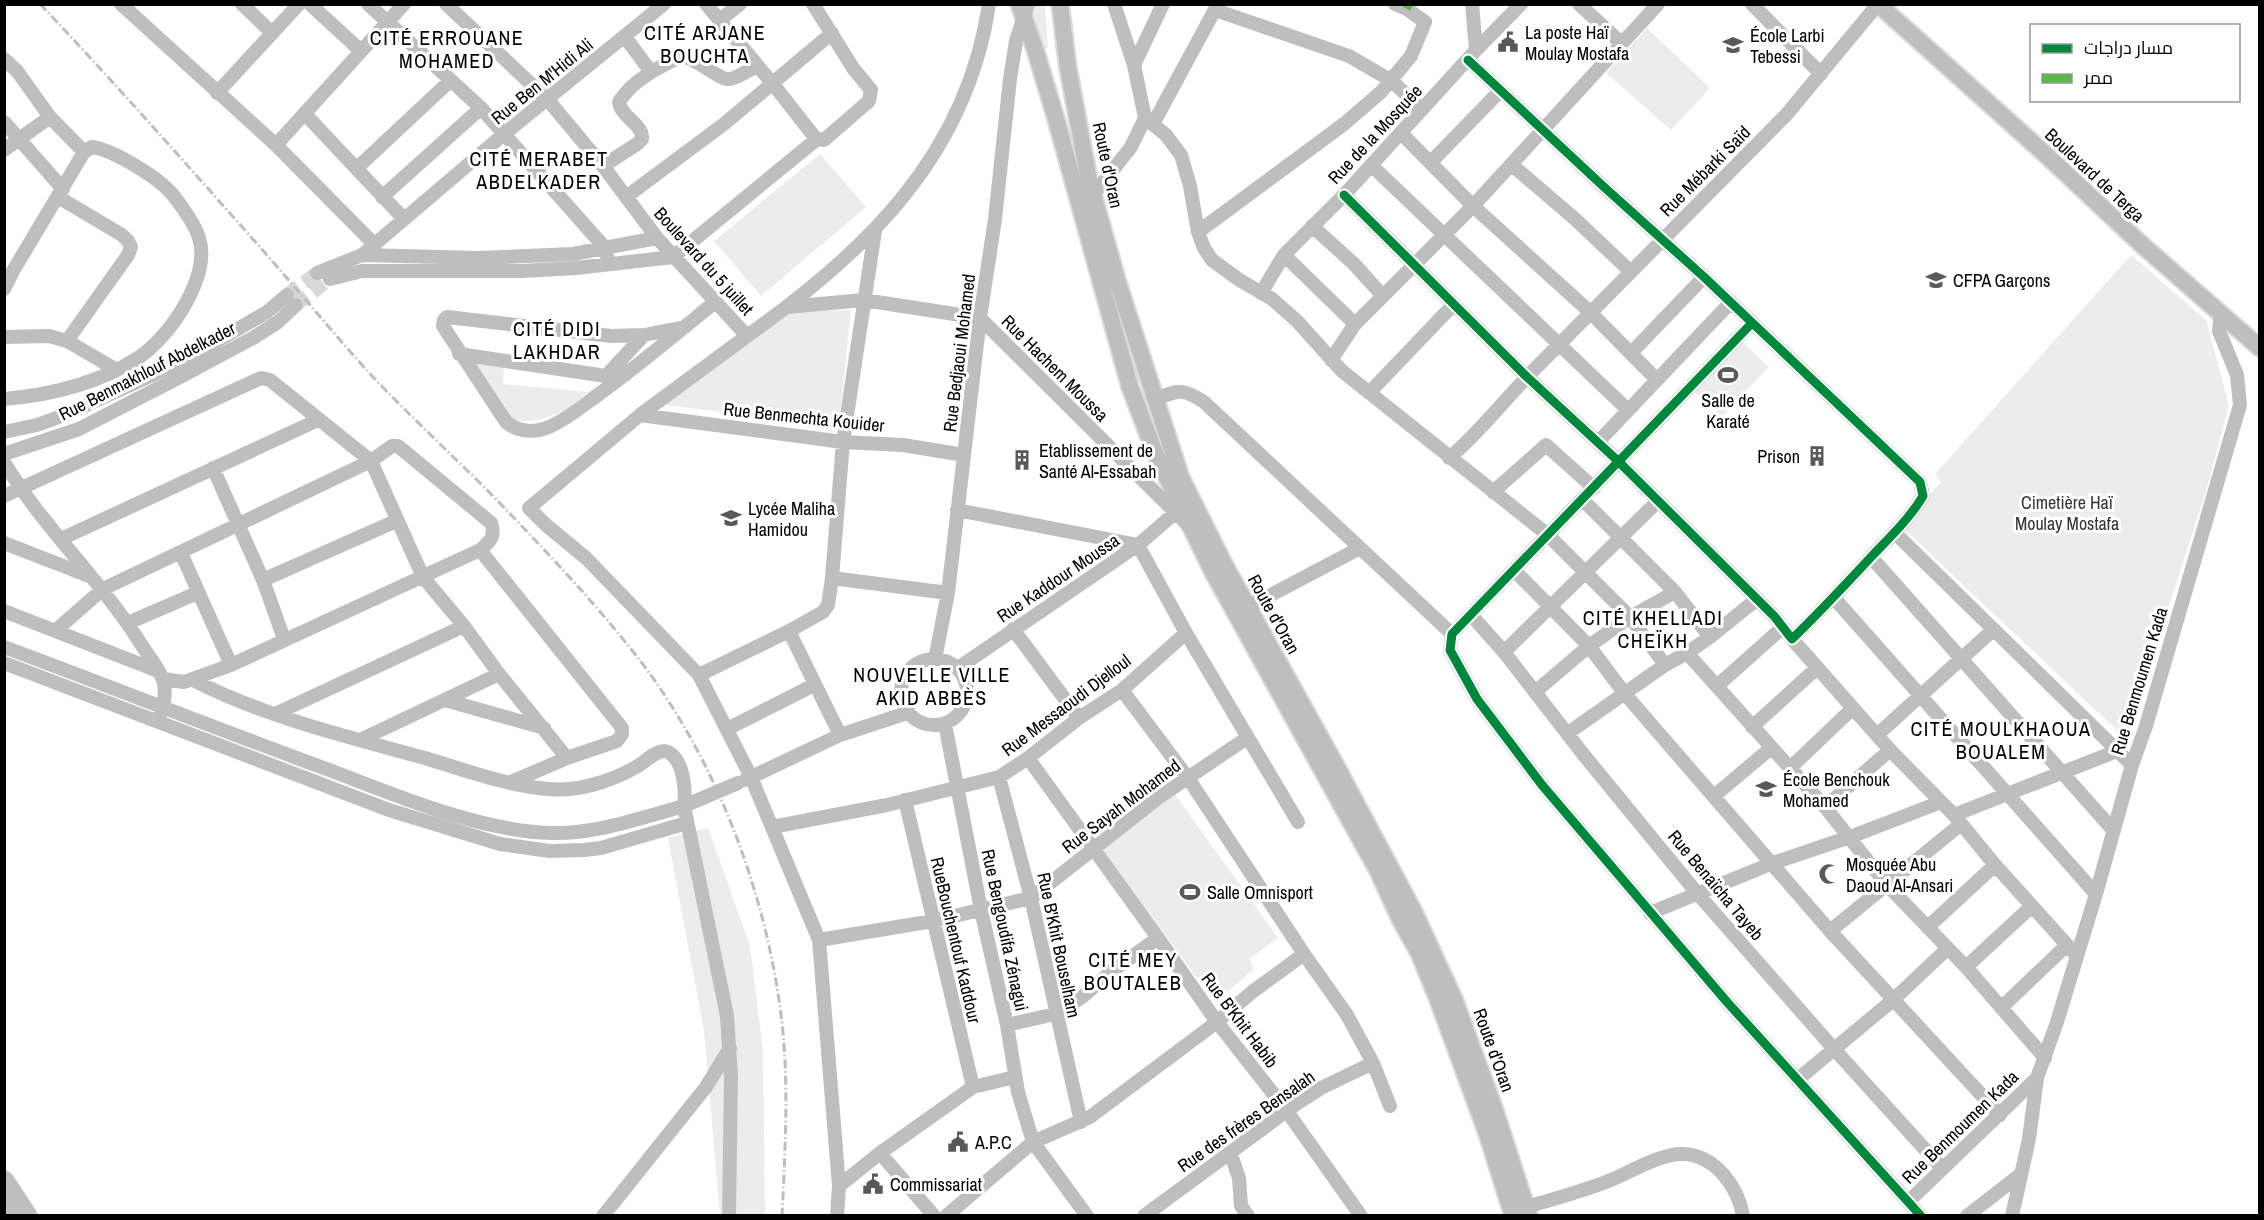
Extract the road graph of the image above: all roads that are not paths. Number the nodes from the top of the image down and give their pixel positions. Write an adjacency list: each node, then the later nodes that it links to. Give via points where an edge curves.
1 (242, 4): 27 (street)
2 (299, 4): 27 (street)
3 (310, 4): 31 (street)
4 (368, 4): 26 (street)
5 (404, 4): 26 (street)
6 (446, 4): 43 (street, Boulevard du 5 juillet)
7 (664, 4): 29 (street, Rue Ben M'Hidi Ali)
8 (706, 4): 25 (street)
9 (740, 4): 25 (street)
10 (813, 4): 28 (street)
11 (989, 4): 71 (street, Boulevard du 5 juillet, via 978,57 953,121 899,205)
12 (1060, 4): 64 (main road, Route d'Oran, via 1068,68)
13 (1114, 4): 34 (street)
14 (1163, 4): 34 (street)
15 (1395, 4): 39 (street, via 1425,22 1411,56)
16 (1472, 4): 32 (street)
17 (1521, 4): 32 (street, Rue de la Mosquée)
18 (1579, 4): 30 (street)
19 (1658, 4): 30 (street)
20 (1752, 4): 37 (street)
21 (1878, 4): 37 (street, Rue Mébarki Saïd); 97 (main road, Boulevard de Terga)
22 (1217, 7): 39 (street, via 1342,53); 48 (street)
23 (130, 8): 42 (street)
24 (1023, 9): 98 (street, Rue Bedjaoui Mohamed, via 1014,51); 142 (main road, Route d'Oran, via 1130,387 1155,453)
25 (720, 20): 35 (street)
26 (387, 21): 31 (street); 38 (street)
27 (272, 33): 42 (street)
28 (831, 33): 40 (street); 53 (street, via 871,90 871,96 824,140)
29 (625, 37): 36 (street); 43 (street, Rue Ben M'Hidi Ali)
30 (1621, 43): 50 (street)
31 (361, 51): 46 (street)
32 (1472, 55): 41 (street); 45 (street, Rue de la Mosquée)
33 (4, 58): 47 (street)
34 (1134, 65): 48 (street)
35 (757, 66): 36 (street, via 730,79 721,78 682,56); 40 (street)
36 (651, 72): 61 (street, via 619,102 640,130 642,139)
37 (1821, 74): 75 (street, Rue Mébarki Saïd)
38 (450, 81): 44 (street); 62 (street)
39 (1392, 81): 45 (street); 72 (street, via 1344,124)
40 (773, 84): 53 (street); 67 (street)
41 (1500, 91): 50 (street); 58 (street)
42 (217, 93): 55 (street)
43 (548, 100): 52 (street, Rue Ben M'Hidi Ali); 61 (street, Boulevard du 5 juillet)
44 (481, 108): 52 (street); 66 (street)
45 (1422, 110): 51 (street, Rue de la Mosquée)
46 (305, 114): 55 (street); 62 (street)
47 (50, 117): 54 (street); 57 (street)
48 (1149, 121): 64 (street); 72 (street, via 1181,155)
49 (4, 122): 54 (street)
50 (1543, 130): 60 (street); 75 (street)
51 (1401, 133): 58 (street); 59 (street, Rue de la Mosquée)
52 (504, 134): 69 (street, Rue Ben M'Hidi Ali); 77 (street)
53 (817, 139): 80 (street)
54 (20, 140): 56 (street); 63 (street)
55 (276, 145): 76 (street)
56 (4, 150)
57 (84, 152): 63 (street); 111 (street, via 100,148 163,184 200,238 197,279 185,305 164,334 140,357)
58 (1431, 162): 68 (street)
59 (1371, 165): 65 (street, Rue de la Mosquée); 73 (street)
60 (1512, 165): 68 (street); 84 (street)
61 (603, 166): 67 (street, Boulevard du 5 juillet)
62 (357, 168): 66 (street)
63 (60, 193): 83 (street); 105 (street, via 122,235 131,247)
64 (1093, 195): 118 (main road, Route d'Oran)
65 (1344, 195): 70 (street, Rue de la Mosquée); 82 (street)
66 (382, 197): 69 (street)
67 (626, 197): 74 (street, Boulevard du 5 juillet)
68 (1473, 206): 73 (street); 96 (street)
69 (405, 219): 76 (street, Rue Ben M'Hidi Ali)
70 (1312, 226): 79 (street, Rue de la Mosquée); 90 (street)
71 (875, 231): 91 (street); 95 (street, Boulevard du 5 juillet)
72 (1198, 231): 89 (street, via 1212,260)
73 (1443, 235): 82 (street); 106 (street)
74 (657, 238): 77 (street); 80 (street, Boulevard du 5 juillet)
75 (1662, 238): 84 (street, Rue Mébarki Saïd); 86 (street)
76 (374, 244): 78 (street, Rue Ben M'Hidi Ali)
77 (606, 249): 78 (street, via 478,258); 81 (street)
78 (362, 255): 85 (street)
79 (1284, 255): 89 (street, Rue de la Mosquée); 100 (street)
80 (673, 257): 81 (street); 92 (street, Boulevard du 5 juillet)
81 (608, 263): 87 (street, via 522,271 362,271)
82 (1414, 263): 90 (street); 94 (street)
83 (9, 271): 88 (street)
84 (1630, 271): 96 (street, Rue Mébarki Saïd)
85 (317, 273)
86 (1704, 277): 93 (street); 108 (street)
87 (330, 279)
88 (4, 289)
89 (1261, 293): 110 (street, via 1297,321)
90 (1382, 296): 100 (street)
91 (864, 300): 95 (street, Rue Hachem Moussa); 98 (street, Rue Hachem Moussa); 123 (street)
92 (715, 302): 101 (street); 103 (street, Boulevard du 5 juillet)
93 (1731, 302): 99 (street); 115 (street)
94 (1454, 304): 114 (street); 116 (street)
95 (785, 308): 103 (street, Boulevard du 5 juillet)
96 (1590, 312): 106 (street, Rue Mébarki Saïd); 108 (street)
97 (2221, 314): 107 (main road, Boulevard de Terga); 224 (street, Rue Benmoumen Kada, via 2219,331 2237,375 2240,405)
98 (980, 318): 126 (street, Rue Bedjaoui Mohamed); 139 (street, Rue Hachem Moussa)
99 (1752, 323): 129 (street); 143 (street, via 1920,483 1923,496)
100 (1355, 324): 110 (street)
101 (685, 327): 102 (street); 112 (street)
102 (644, 335): 109 (street, via 611,336 447,317 443,326); 113 (street)
103 (747, 336): 120 (street)
104 (4, 337): 105 (street, via 49,336)
105 (67, 341): 111 (street)
106 (1558, 345): 114 (street, Rue Mébarki Saïd); 119 (street)
107 (2259, 348)
108 (1631, 353): 115 (street)
109 (459, 354): 112 (street, via 506,422 515,429 528,431 548,427 573,413); 113 (street)
110 (1331, 360): 116 (street)
111 (117, 370): 117 (street, via 42,396)
112 (624, 375): 113 (street)
113 (606, 376)
114 (1527, 377): 124 (street); 127 (street, Rue Mébarki Saïd, via 1473,438)
115 (1657, 380): 119 (street)
116 (1369, 393): 127 (street)
117 (4, 399)
118 (1156, 399): 149 (street, via 1177,391 1190,393 1204,402); 166 (main road, Route d'Oran, via 1181,478)
119 (1628, 410): 124 (street)
120 (640, 415): 123 (street, Rue Benmechta Kouider); 195 (street, via 529,508 586,558)
121 (318, 420): 128 (street); 131 (street); 133 (street, via 270,380 261,378)
122 (4, 432): 125 (street, Rue Benmakhlouf Abdelkader, via 67,414 183,361 292,300 278,322 254,338 78,429)
123 (843, 442): 126 (street, Rue Benmechta Kouider, via 903,445); 157 (street)
124 (1598, 442): 129 (street)
125 (4, 454)
126 (964, 455): 138 (street, Rue Bedjaoui Mohamed)
127 (1449, 458): 134 (street)
128 (371, 461): 140 (street); 141 (street); 150 (street, via 398,446 490,523 494,531)
129 (1618, 461): 132 (street); 137 (street)
130 (4, 462): 133 (street)
131 (213, 468): 141 (street); 146 (street)
132 (1594, 488): 134 (street, via 1546,445); 136 (street)
133 (21, 490): 135 (street); 146 (street)
134 (1493, 492): 144 (street)
135 (4, 496)
136 (1583, 500): 144 (street); 145 (street)
137 (1658, 501): 145 (street); 164 (street)
138 (957, 510): 148 (street); 162 (street, Rue Bedjaoui Mohamed)
139 (1175, 513): 142 (street, Rue Hachem Moussa); 148 (street, Rue Kaddour Moussa)
140 (396, 521): 156 (street); 158 (street)
141 (239, 526): 151 (street); 158 (street)
142 (1194, 531): 293 (main road, Route d'Oran, via 1419,954 1488,1136)
143 (1894, 533): 152 (street); 174 (street)
144 (1548, 535): 153 (street); 154 (street)
145 (1621, 537): 154 (street); 160 (street)
146 (61, 539): 155 (street)
147 (4, 543): 155 (street)
148 (1138, 545): 173 (street, Rue Kaddour Moussa); 177 (street)
149 (1360, 548): 166 (street); 178 (street)
150 (480, 550): 156 (street); 222 (street, via 622,728 617,741)
151 (181, 553): 159 (street); 161 (street)
152 (1871, 557): 163 (street); 187 (street)
153 (1514, 570): 165 (street); 168 (street)
154 (1585, 573): 165 (street); 169 (street)
155 (91, 577): 159 (street)
156 (423, 577): 171 (street); 180 (street)
157 (832, 578): 162 (street); 176 (street, via 826,609)
158 (263, 580): 180 (street)
159 (104, 589): 170 (street); 175 (street)
160 (1675, 592): 169 (street); 179 (street)
161 (198, 593): 170 (street); 190 (street)
162 (948, 593): 186 (street, Rue Bedjaoui Mohamed)
163 (1834, 598): 181 (street); 202 (street)
164 (1757, 599): 172 (street); 179 (street)
165 (1551, 606): 182 (street); 184 (street)
166 (1248, 607): 293 (main road, Route d'Oran, via 1414,912 1454,999 1493,1105)
167 (4, 611): 175 (street)
168 (1472, 616): 178 (street); 184 (street, Rue Benaïcha Tayeb)
169 (1630, 616): 182 (street); 189 (street)
170 (128, 623): 194 (street)
171 (464, 626): 193 (street); 207 (street)
172 (1782, 628): 181 (street); 198 (street)
173 (1014, 629): 191 (street, Rue Kaddour Moussa); 208 (street)
174 (1993, 630): 187 (street); 221 (street)
175 (55, 631): 194 (street)
176 (789, 631): 195 (street); 197 (street)
177 (1186, 633): 199 (street, Rue Messaoudi Djelloul); 217 (street)
178 (1452, 634): 255 (street, via 1450,650 1477,699 1542,786)
179 (1710, 637): 185 (street)
180 (284, 639): 190 (street)
181 (1792, 639): 192 (street)
182 (1589, 646): 200 (street); 201 (street)
183 (4, 647): 204 (street)
184 (1504, 652): 200 (street, Rue Benaïcha Tayeb)
185 (1687, 653): 189 (street); 198 (street)
186 (935, 658): 191 (street); 206 (street, via 916,664 904,677 900,695)
187 (1963, 659): 202 (street); 226 (street)
188 (4, 663): 209 (street)
189 (1665, 664): 201 (street)
190 (231, 665): 196 (street)
191 (958, 669): 210 (street, via 967,686 967,698 962,712)
192 (1817, 669): 205 (street); 211 (street)
193 (499, 674): 203 (street); 212 (street)
194 (160, 675): 196 (street, via 178,682); 204 (street, via 165,689)
195 (699, 675): 213 (street)
196 (193, 680): 207 (street)
197 (814, 685): 213 (street); 215 (street)
198 (1717, 686): 211 (street)
199 (1122, 690): 208 (street, Rue Messaoudi Djelloul); 229 (street)
200 (1535, 692): 214 (street, Rue Benaïcha Tayeb)
201 (1625, 694): 214 (street); 233 (street)
202 (1923, 696): 216 (street); 232 (street)
203 (445, 700): 212 (street); 218 (street)
204 (163, 708): 209 (street); 242 (street, via 395,795 486,824)
205 (1853, 708): 216 (street); 225 (street)
206 (907, 713): 210 (street, via 923,724); 215 (street)
207 (275, 714): 218 (street)
208 (1079, 718): 223 (street, Rue Messaoudi Djelloul)
209 (156, 722): 246 (street, via 389,810)
210 (945, 724): 231 (street, Rue Bengoudifa Zénagui)
211 (1752, 727): 219 (street)
212 (544, 728): 222 (street)
213 (727, 729): 227 (street)
214 (1568, 733): 250 (street, Rue Benaïcha Tayeb)
215 (840, 735): 227 (street)
216 (1877, 735): 220 (street)
217 (1247, 738): 229 (street, Rue Sayah Mohamed); 239 (street)
218 (360, 740): 230 (street)
219 (1771, 748): 225 (street); 233 (street)
220 (1890, 750): 235 (street); 237 (street)
221 (2117, 752): 224 (street); 226 (street)
222 (567, 758): 230 (street)
223 (1028, 758): 228 (street, Rue Messaoudi Djelloul); 245 (street, Rue B'Khit Habib)
224 (2132, 765): 243 (street, Rue Benmoumen Kada)
225 (1790, 768): 237 (street)
226 (2063, 772): 232 (street); 243 (street)
227 (751, 777): 236 (street, bridge); 241 (street)
228 (999, 777): 231 (street, Rue Messaoudi Djelloul); 252 (street, Rue B'Khit Bouselham)
229 (1188, 778): 245 (street, Rue Sayah Mohamed); 263 (street)
230 (511, 782): 236 (street, via 548,789 581,787 634,768 664,751 677,762 685,783)
231 (958, 788): 234 (street, Rue Messaoudi Djelloul); 254 (street, Rue Bengoudifa Zénagui)
232 (2008, 793): 238 (street); 251 (street)
233 (1714, 796): 247 (street)
234 (905, 801): 241 (street, Rue Messaoudi Djelloul); 256 (street, RueBouchentouf Kaddour)
235 (1941, 802): 238 (street); 244 (street)
236 (684, 806): 240 (street); 242 (street, via 600,830)
237 (1825, 807): 244 (street)
238 (1957, 819): 248 (street); 249 (street)
239 (1298, 822)
240 (687, 823): 246 (street, via 602,848); 271 (street, via 725,999)
241 (772, 827): 260 (street)
242 (525, 831): 246 (street)
243 (2114, 831): 251 (street, Rue Benmoumen Kada)
244 (1850, 837): 247 (street); 249 (street)
245 (1093, 847): 252 (street, Rue Sayah Mohamed); 259 (street, Rue B'Khit Habib)
246 (522, 848)
247 (1773, 863): 250 (street); 258 (street)
248 (1995, 865): 253 (street); 257 (street)
249 (1887, 885): 257 (street); 258 (street)
250 (1697, 893): 255 (street); 272 (street, Rue Benaïcha Tayeb)
251 (2096, 894): 264 (street, Rue Benmoumen Kada)
252 (1030, 898): 254 (street, Rue Sayah Mohamed); 268 (street, Rue B'Khit Bouselham)
253 (2032, 906): 261 (street); 265 (street)
254 (981, 910): 256 (street, Rue Sayah Mohamed); 270 (street, Rue Bengoudifa Zénagui)
255 (1650, 913): 277 (street)
256 (933, 921): 260 (street, Rue Sayah Mohamed); 278 (street, RueBouchentouf Kaddour)
257 (1929, 926): 262 (street)
258 (1830, 932): 266 (street)
259 (1158, 938): 268 (street); 269 (street, Rue B'Khit Habib)
260 (819, 940): 289 (street)
261 (2066, 946): 264 (street); 267 (street)
262 (1947, 949): 265 (street); 266 (street)
263 (1304, 954): 269 (street); 274 (street, via 1347,1016)
264 (2076, 956): 273 (street, Rue Benmoumen Kada)
265 (1966, 967): 267 (street)
266 (1893, 999): 272 (street); 281 (street)
267 (2001, 1008): 273 (street)
268 (1055, 1014): 270 (street); 282 (street, Rue B'Khit Bouselham)
269 (1217, 1022): 280 (street, Rue B'Khit Habib); 282 (street)
270 (1007, 1025): 275 (street, Rue Bengoudifa Zénagui)
271 (730, 1048): 296 (street, via 706,1087); 297 (street)
272 (1834, 1049): 277 (street); 286 (street, Rue Benaïcha Tayeb)
273 (2045, 1058): 276 (street, Rue Benmoumen Kada)
274 (1373, 1063): 279 (street); 280 (street, Rue des frères Bensalah)
275 (1015, 1077): 278 (street); 283 (street, Rue Bengoudifa Zénagui)
276 (2037, 1078): 281 (street, Rue Benmoumen Kada); 287 (street)
277 (1797, 1080): 290 (street)
278 (973, 1087): 285 (street)
279 (1390, 1106)
280 (1286, 1110): 284 (street, Rue des frères Bensalah); 303 (street, Rue B'Khit Habib)
281 (2000, 1115): 286 (street, Rue Benmoumen Kada)
282 (1081, 1122): 283 (street)
283 (1033, 1142): 300 (street); 301 (street)
284 (1230, 1152): 292 (street); 302 (street, Rue des frères Bensalah)
285 (880, 1153): 289 (street); 299 (street)
286 (1942, 1168): 290 (street, Rue Benmoumen Kada)
287 (2021, 1174): 306 (street); 307 (street)
288 (4, 1181): 295 (highway)
289 (839, 1186): 298 (street)
290 (1909, 1201): 305 (street)
291 (4, 1208): 294 (highway)
292 (1245, 1211)
293 (1523, 1213): 304 (street, via 1655,1161 1683,1154 1715,1166 1726,1177 1736,1192)
294 (9, 1215)
295 (27, 1215)
296 (603, 1215)
297 (729, 1215)
298 (837, 1215)
299 (934, 1215)
300 (946, 1215)
301 (1087, 1215)
302 (1144, 1215)
303 (1361, 1215)
304 (1743, 1215)
305 (1921, 1215)
306 (1968, 1215)
307 (2012, 1215)

